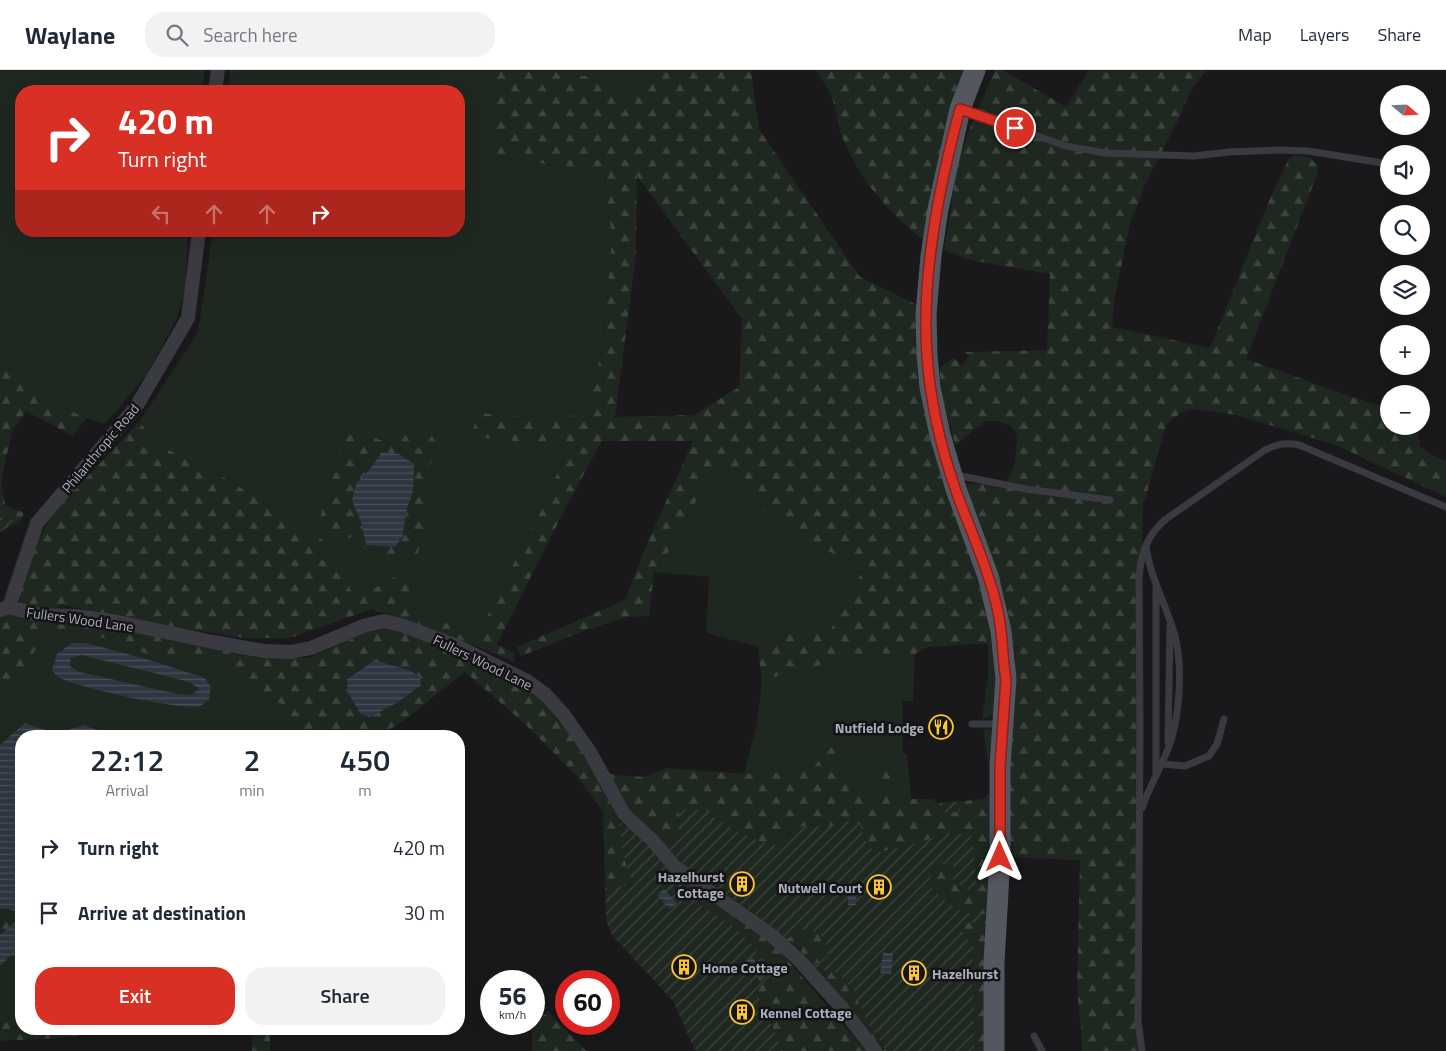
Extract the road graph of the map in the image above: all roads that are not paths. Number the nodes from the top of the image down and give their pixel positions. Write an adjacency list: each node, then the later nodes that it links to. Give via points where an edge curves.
1 (218, 70): 3 (street)
2 (976, 70): 4 (main road)
3 (216, 85)
4 (960, 109): 5 (lane, via 1066,146 1105,153 1194,156 1280,150); 7 (main road, via 938,209 926,314 930,387)
5 (1380, 163)
6 (198, 237): 12 (street, Philanthropic Road, via 188,318 136,407 37,523)
7 (951, 473): 8 (lane, via 1026,489); 15 (main road, via 997,610 1006,680)
8 (1110, 500)
9 (1446, 508): 10 (lane, via 1289,442 1265,450 1166,519)
10 (1146, 543): 11 (lane); 18 (lane, via 1139,577)
11 (1156, 583): 16 (lane, via 1170,618 1179,670 1174,733); 17 (lane)
12 (5, 608): 20 (street, Fullers Wood Lane, via 40,615 113,621 230,645 291,652 311,648 384,621 455,646 527,681 564,715 590,752 624,814 653,841 675,868 770,934 798,959)
13 (1224, 720): 16 (lane, via 1217,744 1209,756 1185,766)
14 (972, 724): 15 (lane)
15 (1003, 724): 21 (main road)
16 (1161, 764): 17 (lane)
17 (1156, 777): 18 (lane)
18 (1140, 816): 23 (lane, via 1138,1021)
19 (1034, 1036): 22 (lane)
20 (875, 1051)
21 (994, 1051)
22 (1042, 1051)
23 (1142, 1051)

